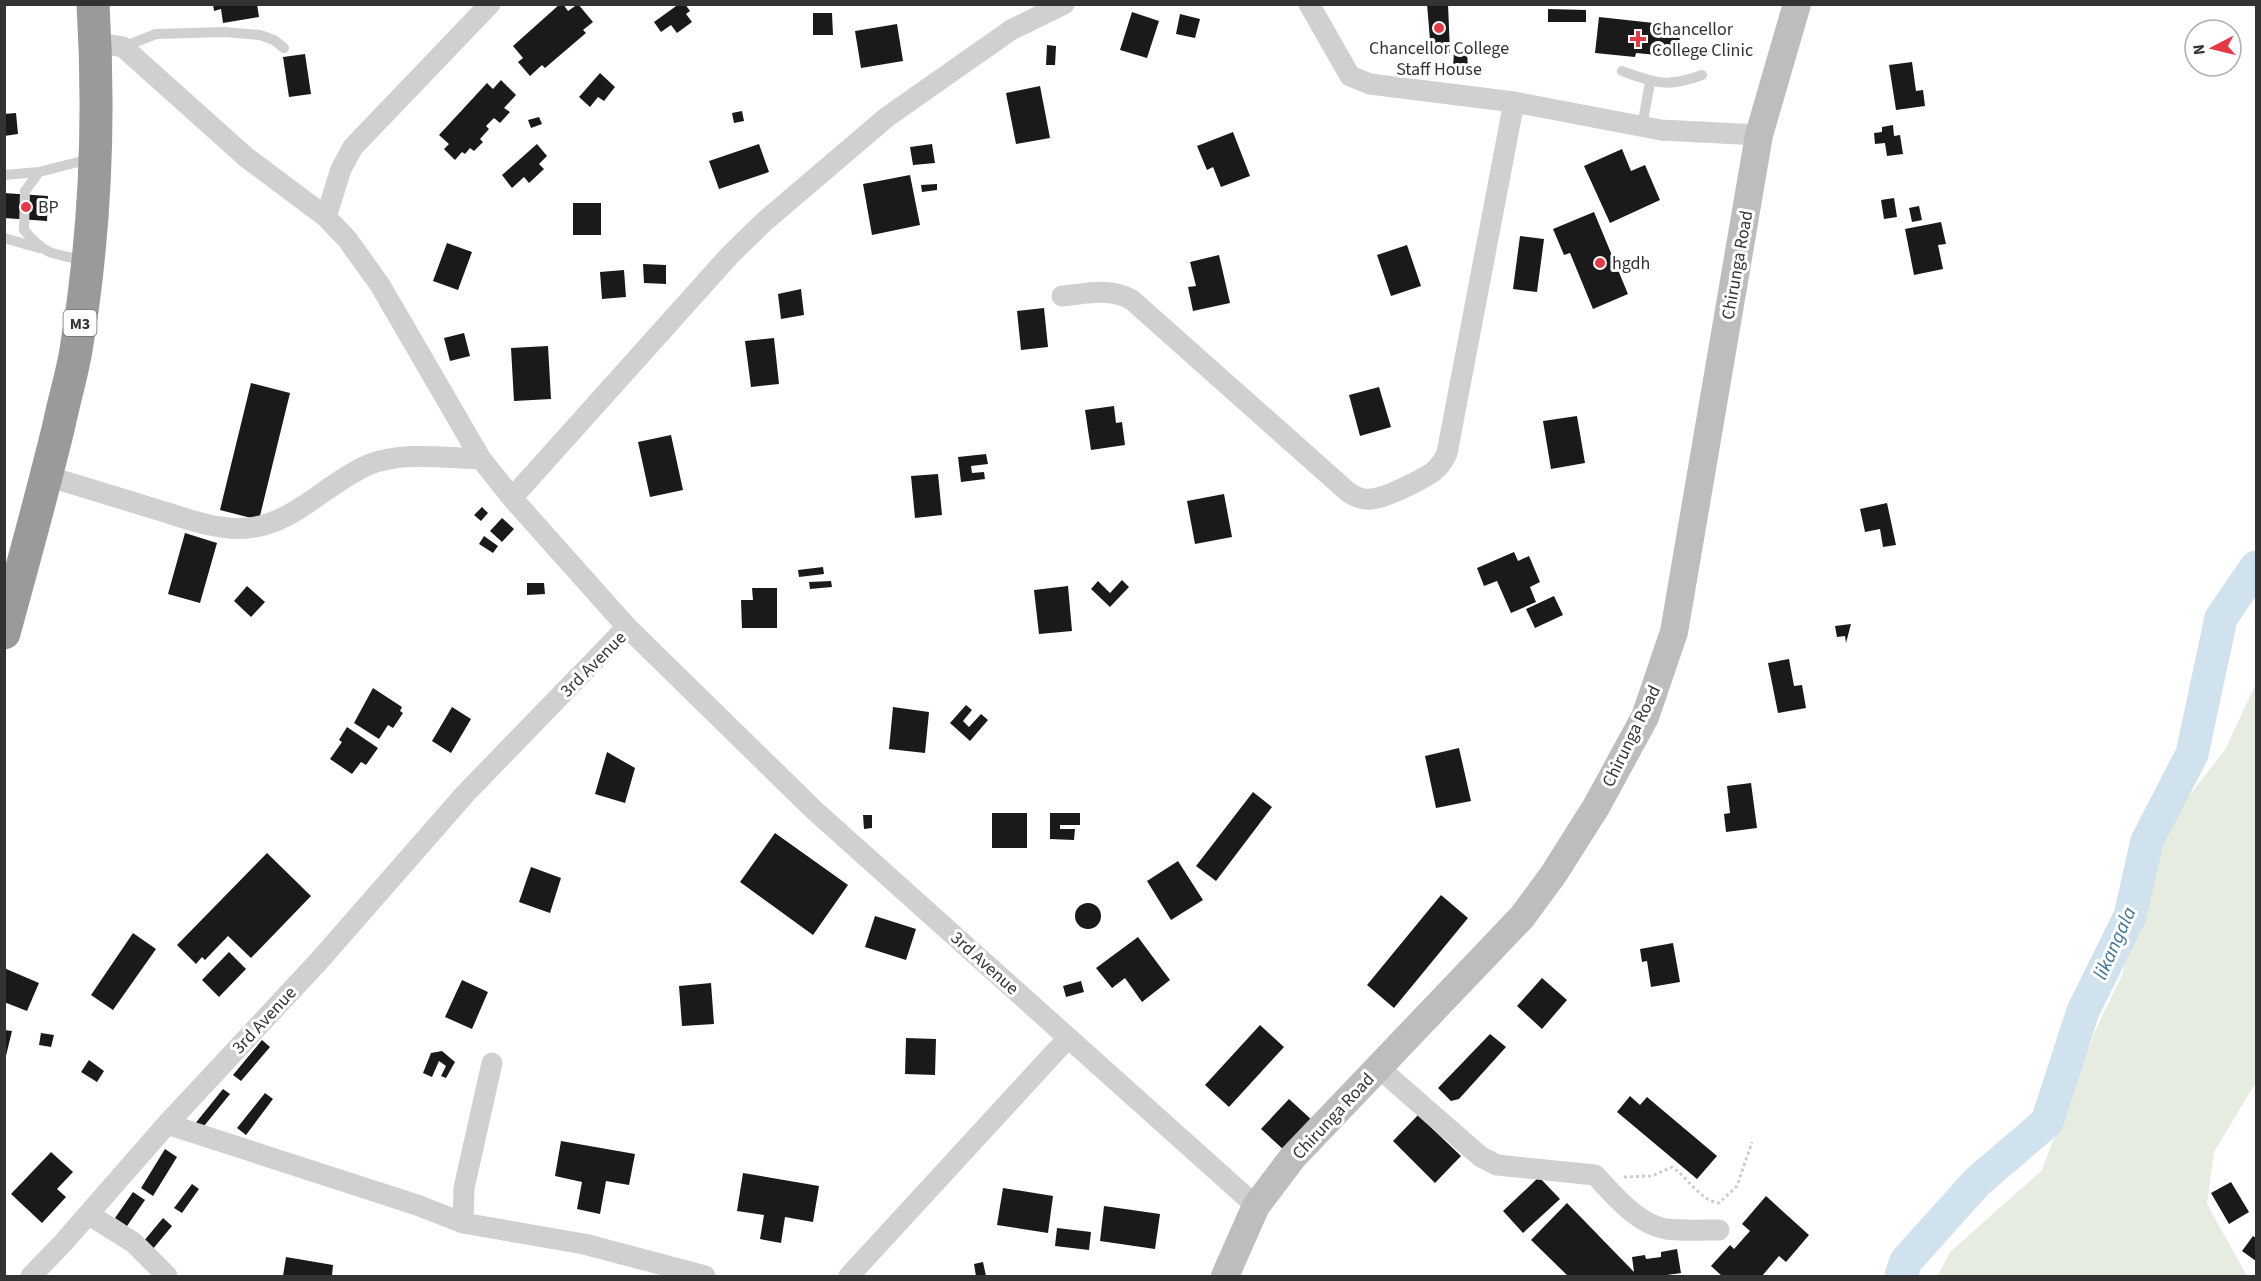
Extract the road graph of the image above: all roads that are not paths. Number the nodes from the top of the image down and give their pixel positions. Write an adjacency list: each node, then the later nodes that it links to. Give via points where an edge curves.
1 (93, 4): 6 (highway, M3)
2 (490, 4): 17 (street, via 353,147 340,170)
3 (1064, 4): 24 (street, via 1011,30 905,104 765,221)
4 (1309, 4): 11 (street, via 1344,68 1358,80)
5 (1797, 4): 13 (street, Chirunga Road)
6 (109, 44): 7 (lane, via 156,34 224,32 260,35); 14 (highway, M3); 17 (street, via 247,158)
7 (284, 48)
8 (1622, 71): 10 (lane)
9 (1702, 75): 10 (lane, via 1682,83)
10 (1650, 82): 12 (lane)
11 (1514, 102): 12 (street); 21 (street, via 1447,453 1432,473 1383,496 1359,498 1348,492 1132,300 1110,292)
12 (1642, 127): 13 (street)
13 (1759, 135): 29 (street, Chirunga Road, via 1674,632 1645,717 1596,807 1522,917)
14 (94, 158): 15 (lane); 20 (highway, M3)
15 (39, 172): 16 (lane); 19 (lane, via 25,190 24,230)
16 (4, 175)
17 (326, 217): 22 (street, via 361,256 380,285)
18 (4, 238): 19 (lane)
19 (39, 248): 20 (lane)
20 (88, 260): 23 (highway, M3, via 76,351)
21 (1062, 296)
22 (481, 459): 23 (street, via 389,459 357,471 268,524 248,528 208,525); 24 (street)
23 (47, 476): 26 (highway, M3)
24 (512, 498): 25 (street)
25 (627, 627): 27 (street, 3rd Avenue, via 814,810); 30 (street, 3rd Avenue, via 465,794 318,962)
26 (4, 633)
27 (1068, 1038): 31 (street, 3rd Avenue); 38 (street)
28 (492, 1063): 33 (street, via 464,1188)
29 (1379, 1068): 31 (street, Chirunga Road, via 1293,1157); 34 (street, via 1481,1157 1497,1165 1595,1174 1644,1220 1665,1229)
30 (167, 1124): 32 (street, 3rd Avenue); 33 (street)
31 (1256, 1206): 39 (street, Chirunga Road)
32 (88, 1214): 35 (street, 3rd Avenue); 36 (street, via 139,1248)
33 (463, 1223): 37 (street, via 584,1244)
34 (1719, 1230)
35 (31, 1276)
36 (166, 1276)
37 (705, 1276)
38 (849, 1276)
39 (1225, 1276)

